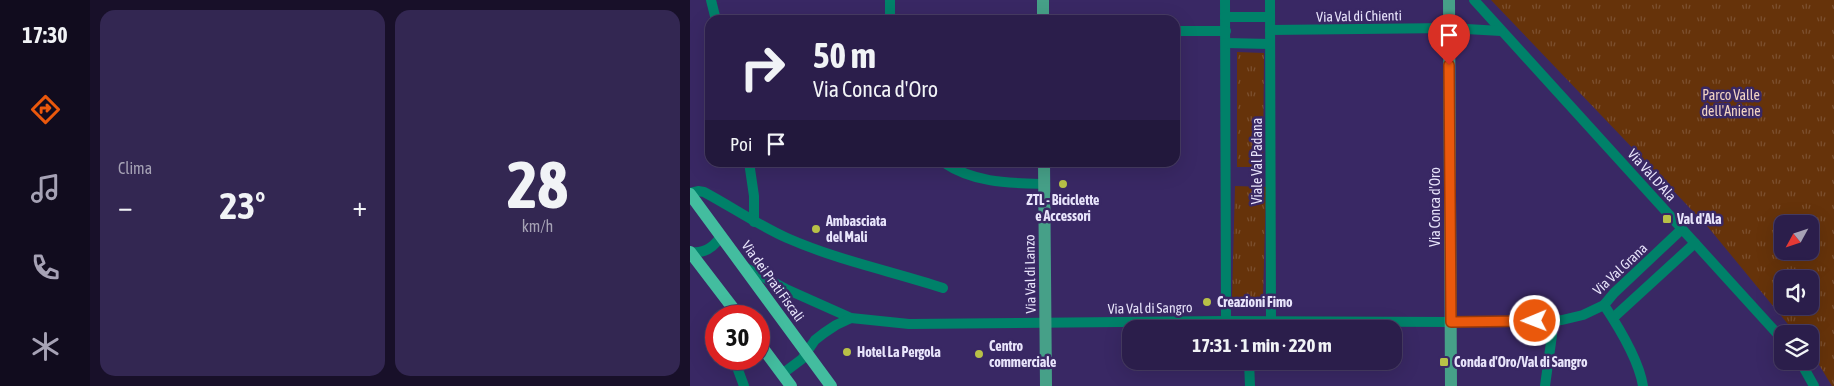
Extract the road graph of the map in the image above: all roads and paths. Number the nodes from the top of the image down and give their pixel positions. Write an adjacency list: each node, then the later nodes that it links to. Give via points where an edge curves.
1 (711, 0): 8 (street)
2 (890, 0): 9 (street)
3 (1043, 0): 10 (street)
4 (1225, 0): 12 (street)
5 (1270, 0): 11 (street, Viale Val Padana)
6 (1449, 0): 13 (street, Via Conca d'Oro)
7 (1474, 0): 15 (street, Via Val D'Ala)
8 (715, 15)
9 (890, 15)
10 (1043, 15)
11 (1270, 17): 12 (street); 14 (street, Viale Val Padana)
12 (1225, 18): 17 (street)
13 (1449, 28): 14 (street, Via Val di Chienti); 15 (street, Via Val di Chienti); 41 (street, Via Conca d'Oro)
14 (1270, 30): 19 (street, Viale Val Padana)
15 (1501, 30): 26 (street, Via Val D'Ala)
16 (1180, 31): 17 (street)
17 (1226, 31): 18 (street)
18 (1226, 43): 19 (street); 36 (street)
19 (1270, 44): 37 (street, Viale Val Padana)
20 (750, 167): 25 (street)
21 (951, 167): 23 (street, via 982,180)
22 (1044, 167): 23 (street, Via Val di Lanzo)
23 (1044, 184): 42 (street, Via Val di Lanzo)
24 (690, 193): 25 (street, via 704,192); 27 (main road, Via dei Prati Fiscali)
25 (754, 222): 31 (street, via 825,253)
26 (1682, 229): 28 (street, Via Val D'Ala); 33 (street, Via Val Grana)
27 (721, 236): 29 (street, via 708,250); 30 (main road, Via dei Prati Fiscali)
28 (1695, 243): 35 (street); 43 (street, Via Val D'Ala)
29 (690, 252): 32 (main road)
30 (743, 266): 34 (street, Via Val di Sangro); 44 (main road, Via dei Prati Fiscali)
31 (943, 288)
32 (726, 305)
33 (1604, 305): 35 (street); 38 (street, Via Val Grana, via 1583,315)
34 (851, 318): 42 (street, Via Val di Sangro, via 908,324); 44 (street, via 815,340)
35 (1613, 318): 57 (street, via 1638,368)
36 (1226, 320)
37 (1271, 320)
38 (1552, 320): 41 (street, Via Val Grana); 56 (street)
39 (1122, 322): 42 (street, Via Val di Sangro)
40 (1402, 322): 41 (street, Via Val di Sangro)
41 (1451, 322): 55 (street, Via Conca d'Oro)
42 (1045, 323): 53 (street, Via Val di Lanzo)
43 (1774, 330)
44 (806, 353): 49 (street); 52 (main road, Via dei Prati Fiscali)
45 (770, 358): 49 (main road)
46 (738, 370): 50 (street)
47 (1249, 370): 54 (street)
48 (1805, 370): 58 (street)
49 (782, 374): 51 (main road)
50 (744, 386)
51 (791, 386)
52 (831, 386)
53 (1046, 386)
54 (1250, 386)
55 (1451, 386)
56 (1545, 386)
57 (1643, 386)
58 (1814, 386)

